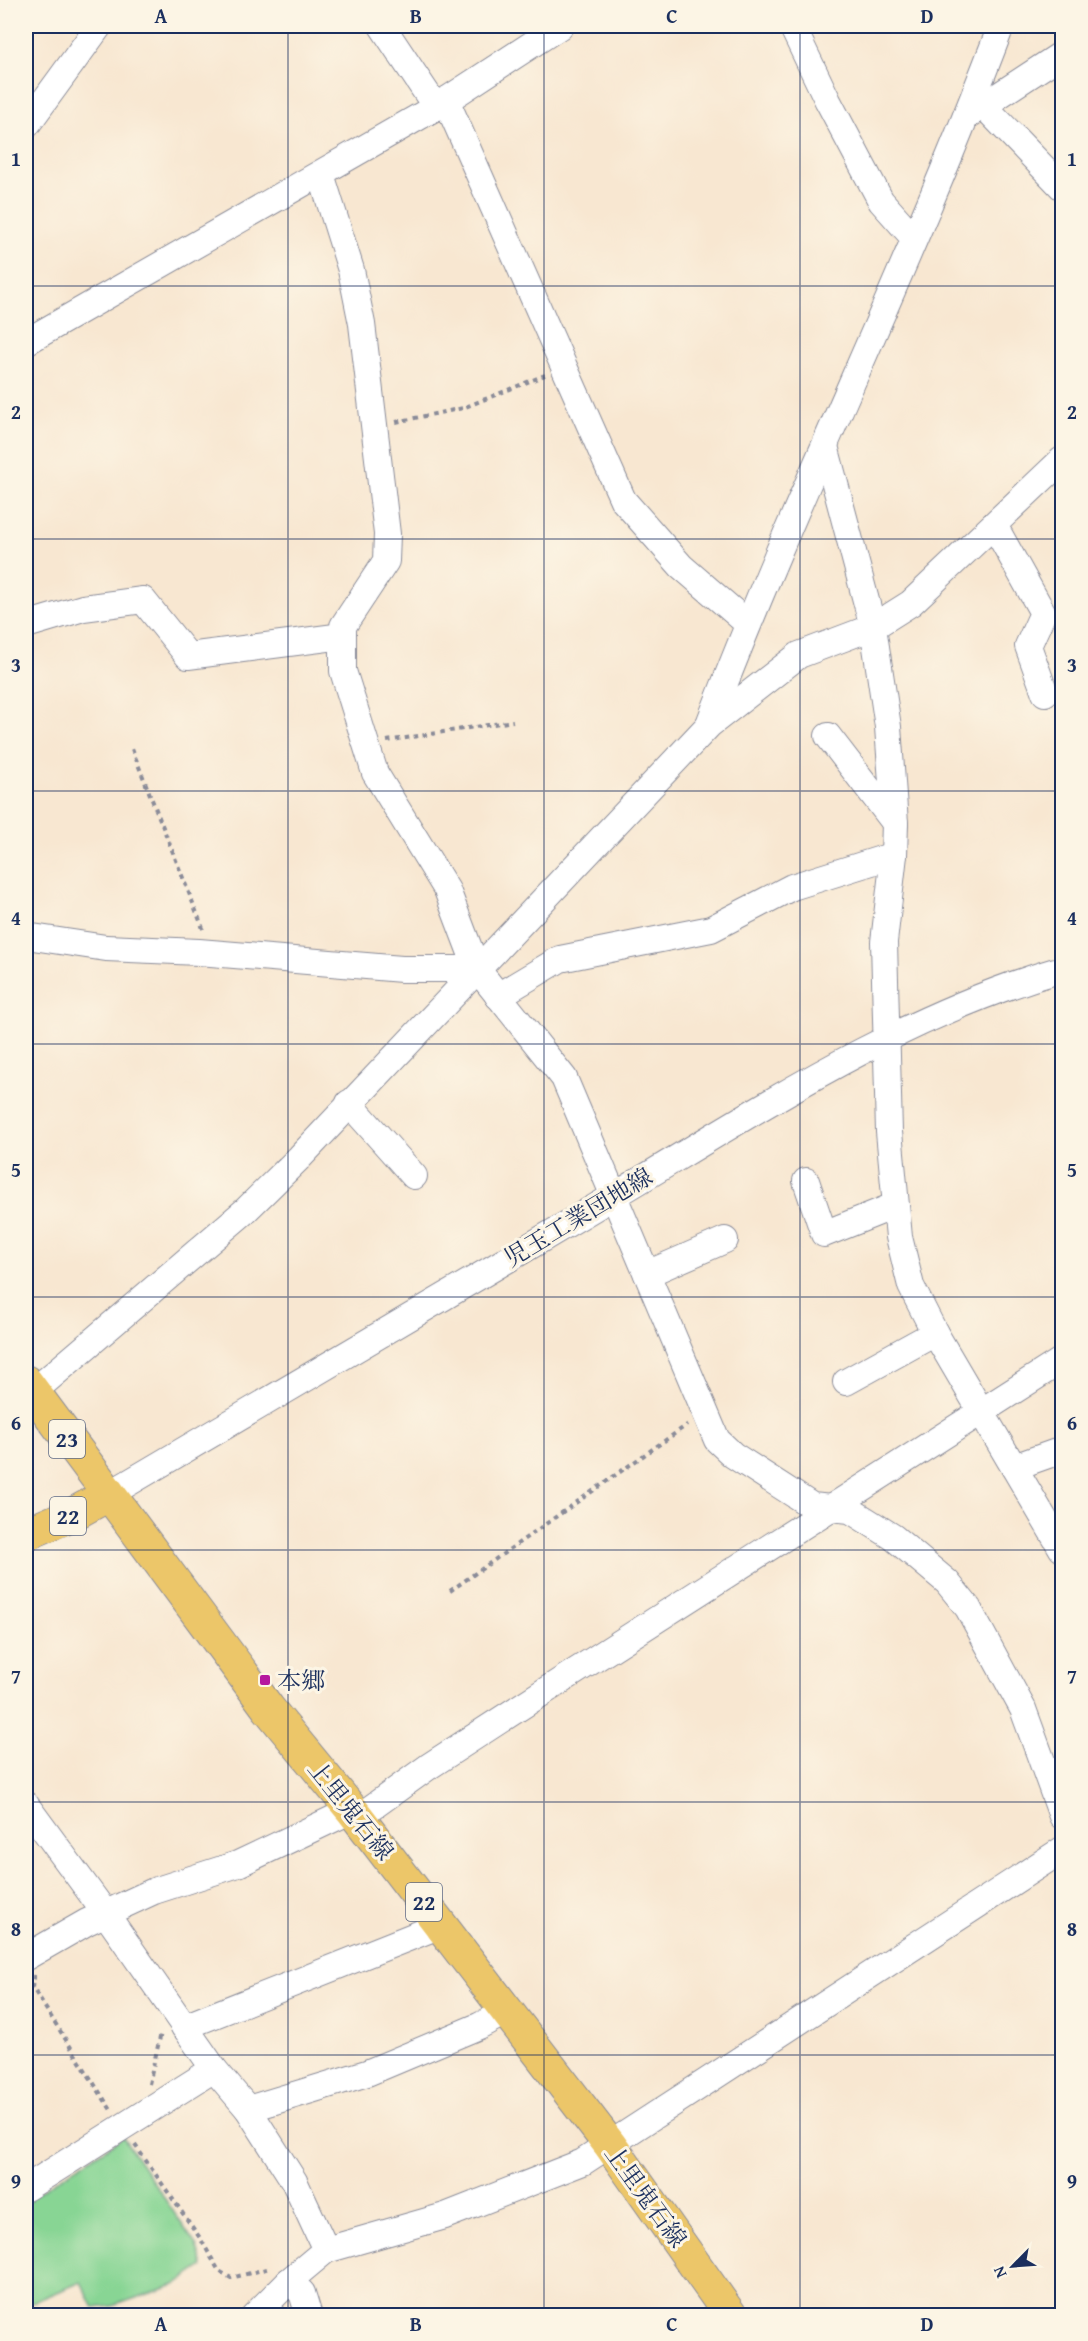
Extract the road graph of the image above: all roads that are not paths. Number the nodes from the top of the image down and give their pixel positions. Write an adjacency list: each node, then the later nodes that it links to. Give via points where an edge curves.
1 (99, 26): 9 (street)
2 (382, 26): 7 (street)
3 (560, 26): 7 (street)
4 (792, 26): 12 (street, via 881,201)
5 (1000, 26): 8 (street)
6 (1062, 54): 8 (street)
7 (441, 104): 10 (street); 17 (street, via 623,500 681,566)
8 (975, 111): 11 (street); 12 (street)
9 (26, 126)
10 (321, 174): 13 (street); 20 (street, via 351,270 362,324 387,534 386,561 343,626)
11 (1062, 187)
12 (914, 238): 14 (street)
13 (26, 342)
14 (825, 446): 17 (street); 19 (street)
15 (1062, 460): 16 (street)
16 (994, 525): 19 (street, via 911,603); 21 (street, via 1043,613 1028,646)
17 (747, 623): 22 (street)
18 (26, 625): 20 (street, via 83,608 143,600 188,656)
19 (873, 627): 22 (street, via 799,655); 24 (street, via 888,727)
20 (342, 636): 27 (street, via 343,671 375,773 447,890)
21 (1045, 693)
22 (709, 725): 27 (street)
23 (828, 736): 24 (street)
24 (895, 823): 25 (street)
25 (894, 855): 29 (street, via 792,887 711,929 560,959); 30 (street, via 884,942)
26 (26, 936): 27 (street, via 106,948 402,969)
27 (477, 969): 29 (street); 31 (street)
28 (1062, 969): 30 (street, 児玉工業団地線, via 951,1008)
29 (498, 996): 34 (street, via 564,1078)
30 (886, 1038): 34 (street, 児玉工業団地線, via 792,1088); 35 (street)
31 (349, 1103): 32 (street); 41 (street, via 245,1211)
32 (414, 1176)
33 (806, 1181): 35 (street, via 824,1234)
34 (614, 1196): 37 (street); 45 (street, 児玉工業団地線)
35 (894, 1206): 38 (street, via 911,1286)
36 (725, 1240): 37 (street)
37 (647, 1274): 46 (street, via 717,1440 733,1455 812,1506)
38 (935, 1333): 40 (street); 42 (street)
39 (1062, 1360): 42 (street)
40 (846, 1382)
41 (29, 1387): 45 (main road, 23)
42 (982, 1412): 44 (street); 46 (street)
43 (1062, 1450): 44 (street)
44 (1014, 1467): 48 (street)
45 (108, 1495): 47 (main road, 22); 50 (main road, 上里鬼石線 / 22, via 268,1708)
46 (832, 1508): 50 (street, via 428,1767 367,1811); 51 (street, via 850,1510 893,1537 947,1582 968,1608 1023,1709)
47 (26, 1534)
48 (1062, 1549)
49 (26, 1805): 53 (street)
50 (352, 1810): 53 (street, via 238,1864 154,1891); 54 (main road, 上里鬼石線 / 22)
51 (1062, 1816)
52 (1062, 1850): 60 (street)
53 (106, 1914): 55 (street, via 60,1936); 57 (street)
54 (441, 1924): 56 (main road, 上里鬼石線 / 22); 57 (street)
55 (30, 1965)
56 (507, 2011): 59 (street, via 367,2073); 60 (main road, 上里鬼石線 / 22)
57 (174, 2025): 58 (street)
58 (214, 2069): 59 (street); 61 (street, via 119,2122)
59 (248, 2109): 62 (street, via 294,2181)
60 (610, 2145): 62 (street, via 558,2173 445,2216); 66 (main road, 上里鬼石線 / 22)
61 (26, 2188)
62 (326, 2250): 63 (street)
63 (289, 2281): 64 (street); 65 (street, via 302,2293)
64 (254, 2316)
65 (309, 2316)
66 (731, 2316)

